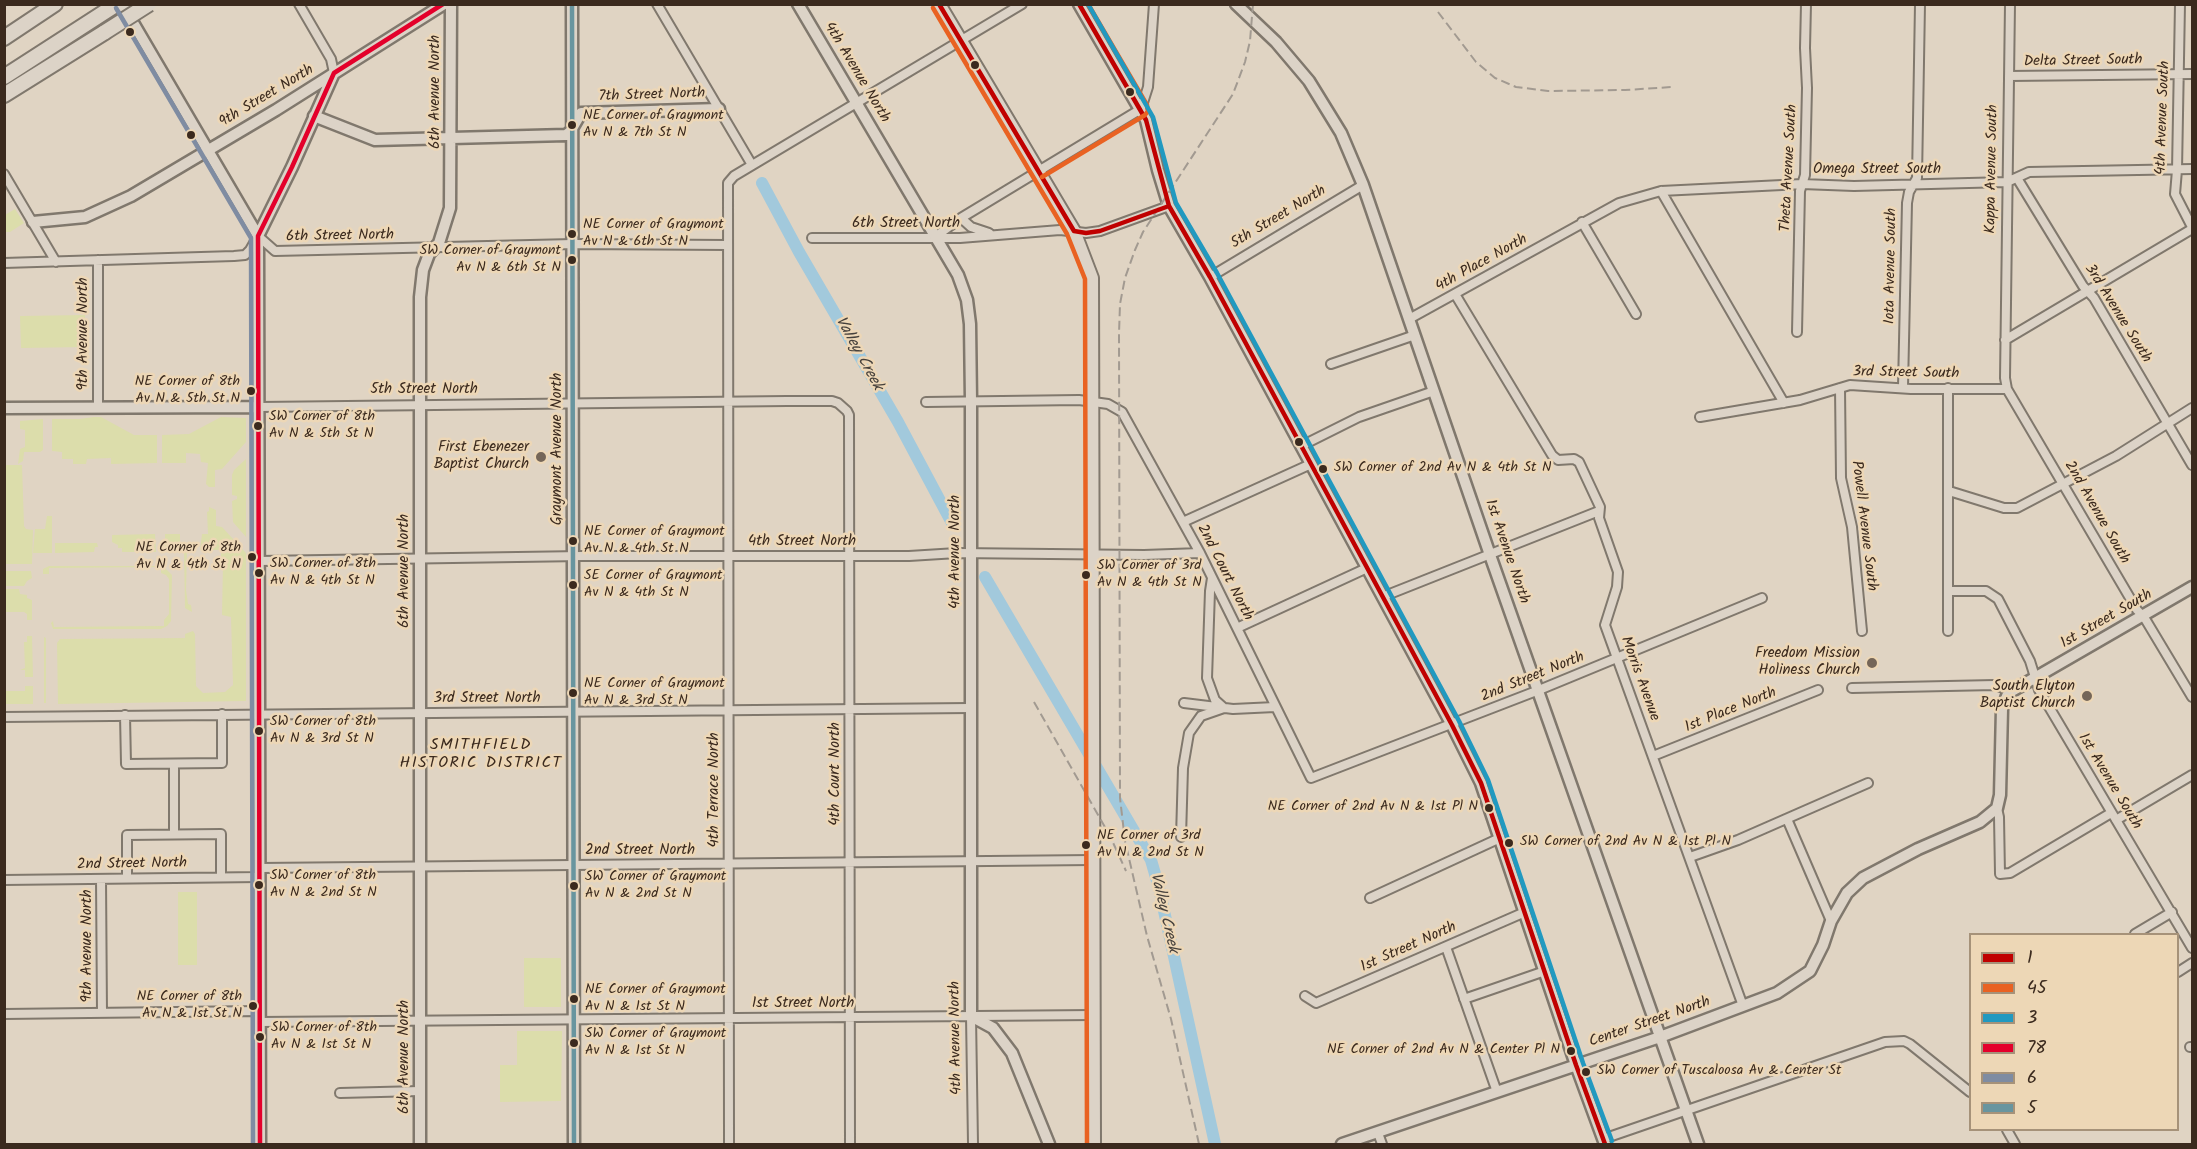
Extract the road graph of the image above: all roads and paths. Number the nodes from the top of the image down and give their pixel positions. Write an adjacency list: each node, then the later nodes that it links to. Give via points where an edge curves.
1 (55, 4): 19 (highway)
2 (120, 4): 25 (highway); 33 (street)
3 (149, 4): 26 (highway, bridge)
4 (299, 4): 21 (street, via 331,59)
5 (444, 4): 21 (street, 9th Street North)
6 (451, 4): 32 (street, 6th Avenue North)
7 (572, 4): 31 (street, Graymont Avenue North)
8 (657, 4): 28 (street)
9 (798, 4): 27 (street, 4th Avenue North)
10 (939, 4): 20 (main road)
11 (1022, 4): 20 (street)
12 (1079, 4): 29 (street)
13 (1154, 4): 29 (street, via 1148,87)
14 (1236, 4): 43 (street, 1st Avenue North, via 1309,81 1341,133)
15 (1806, 4): 41 (street, Theta Avenue South, via 1808,88)
16 (1920, 4): 42 (street, Iota Avenue South)
17 (2010, 4): 24 (street, Kappa Avenue South)
18 (2180, 4): 22 (street, 4th Avenue South)
19 (4, 38)
20 (961, 41): 27 (street); 37 (main road)
21 (334, 74): 30 (street); 33 (street, 9th Street North)
22 (2179, 74): 23 (street, Delta Street South); 24 (street, Delta Street South); 36 (street, 4th Avenue South)
23 (2193, 74)
24 (2009, 76): 40 (street, Kappa Avenue South)
25 (4, 77)
26 (4, 96)
27 (856, 103): 34 (street); 54 (street, 4th Avenue North)
28 (719, 109): 31 (street, 7th Street North, via 581,114); 34 (street)
29 (1141, 109): 37 (street); 45 (street)
30 (314, 116): 32 (street, 7th Street North, via 370,140); 53 (street)
31 (572, 128): 32 (street, 7th Street North, via 566,135); 56 (street, Graymont Avenue North)
32 (451, 138): 58 (street, 6th Avenue North, via 450,208)
33 (208, 150): 47 (street, 9th Street North, via 131,196 85,217); 53 (street)
34 (752, 165): 57 (street, 4th Terrace North, via 728,183)
35 (2193, 169): 36 (street, Omega Street South)
36 (2177, 170): 39 (street, Omega Street South, via 2029,172); 49 (street, 4th Avenue South, via 2175,198)
37 (1038, 171): 46 (street); 50 (main road)
38 (4, 174): 47 (street)
39 (2017, 178): 40 (street, Omega Street South); 63 (street, 3rd Avenue South)
40 (2007, 182): 42 (street, Omega Street South); 69 (street, Kappa Avenue South)
41 (1802, 184): 42 (street, Omega Street South); 44 (street, Omega Street South); 67 (street, Theta Avenue South)
42 (1914, 184): 71 (street, Iota Avenue South, via 1907,203)
43 (1363, 185): 62 (street, 5th Street North); 66 (street, 1st Avenue North)
44 (1661, 191): 48 (street, Omega Street South, via 1619,203); 81 (street)
45 (1169, 206): 50 (street, 6th Street North, via 1100,231); 62 (street)
46 (961, 218): 52 (street, 6th Street North, via 980,231); 54 (street)
47 (33, 222): 60 (street)
48 (1582, 222): 51 (street, Omega Street South); 65 (street)
49 (2193, 228): 63 (street)
50 (1074, 231): 52 (street, 6th Street North); 78 (main road, via 1092,278)
51 (1568, 231): 64 (street, 4th Place North)
52 (999, 234): 54 (street, 6th Street North)
53 (258, 236): 58 (street, 6th Street North, via 275,251); 59 (street, via 245,255); 84 (street)
54 (935, 237): 55 (street, 6th Street North); 77 (street, 4th Avenue North, via 958,275 967,300)
55 (812, 238)
56 (573, 244): 57 (street, 6th Street North); 58 (street, 6th Street North); 80 (street, Graymont Avenue North)
57 (728, 244): 76 (street, 4th Terrace North)
58 (434, 249): 82 (street, 6th Avenue North, via 423,270 420,297)
59 (98, 260): 60 (street); 86 (street, 9th Avenue North)
60 (56, 262): 61 (street)
61 (4, 263)
62 (1210, 276): 90 (street)
63 (2088, 292): 69 (street); 89 (street, 3rd Avenue South)
64 (1455, 294): 66 (street, 4th Place North); 95 (street, Morris Avenue, via 1552,455 1558,460 1579,462)
65 (1636, 314)
66 (1409, 319): 68 (street, 1st Avenue North)
67 (1797, 332)
68 (1415, 335): 70 (street); 75 (street, 1st Avenue North)
69 (2005, 337): 74 (street, 2nd Avenue South)
70 (1331, 363)
71 (1903, 387): 72 (street, 3rd Street South); 73 (street, 3rd Street South)
72 (1840, 388): 81 (street, 3rd Street South); 115 (street, Powell Avenue South, via 1841,478 1852,527)
73 (1948, 388): 74 (street, 3rd Street South); 94 (street)
74 (2007, 389): 93 (street, 2nd Avenue South)
75 (1434, 391): 90 (street, via 1359,417); 101 (street, 1st Avenue North)
76 (728, 401): 80 (street, 5th Street North); 83 (street, 5th Street North, via 832,401); 102 (street, 4th Terrace North)
77 (971, 401): 78 (street); 79 (street); 97 (street, 4th Avenue North)
78 (1092, 401): 96 (street, 2nd Court North, via 1122,412); 98 (main road)
79 (926, 402)
80 (573, 403): 82 (street, 5th Street North); 103 (street, Graymont Avenue North)
81 (1784, 403): 88 (street, 3rd Street South)
82 (420, 406): 84 (street, 5th Street North); 104 (street, 6th Avenue North)
83 (843, 406): 100 (street, 4th Court North, via 849,415)
84 (259, 407): 86 (street, 5th Street North); 105 (street)
85 (4, 408): 86 (street, 5th Street North)
86 (98, 408)
87 (2193, 408): 89 (street)
88 (1700, 417)
89 (2168, 422): 92 (street, 3rd Avenue South); 93 (street)
90 (1301, 446): 91 (street)
91 (1311, 464): 96 (street); 106 (street)
92 (2193, 465)
93 (2063, 485): 94 (street, via 2021,507 2011,508); 112 (street, 2nd Avenue South)
94 (1949, 491): 109 (street)
95 (1599, 511): 101 (street); 116 (street, Morris Avenue, via 1618,572 1605,626)
96 (1183, 522): 99 (street, 2nd Court North)
97 (971, 553): 98 (street, 4th Street North); 100 (street, 4th Street North); 125 (street, 4th Avenue North)
98 (1092, 553): 99 (street, 4th Street North); 148 (main road)
99 (1200, 554): 107 (street, 2nd Court North)
100 (849, 555): 102 (street, 4th Street North); 127 (street, 4th Court North)
101 (1490, 555): 110 (street); 119 (street, 1st Avenue North)
102 (728, 556): 103 (street, 4th Street North); 128 (street, 4th Terrace North)
103 (573, 557): 104 (street, 4th Street North); 129 (street, Graymont Avenue North)
104 (420, 558): 105 (street, 4th Street North); 130 (street, 6th Avenue North)
105 (259, 561): 132 (street)
106 (1367, 568): 110 (street); 113 (street)
107 (1212, 578): 113 (street, 2nd Court North); 126 (street, via 1207,678 1215,700)
108 (2193, 587): 112 (street, 1st Street South)
109 (1948, 591): 114 (street); 117 (street, 1st Avenue South, via 1986,591 1998,599)
110 (1382, 597): 135 (street)
111 (1762, 598): 116 (street, 2nd Street North)
112 (2144, 617): 117 (street, 1st Street South); 122 (street, 2nd Avenue South)
113 (1237, 628): 124 (street, 2nd Court North)
114 (1948, 631)
115 (1862, 632)
116 (1617, 659): 119 (street, 2nd Street North); 136 (street, Morris Avenue)
117 (2035, 678): 121 (street, 1st Street South); 142 (street, 1st Avenue South)
118 (1852, 688): 121 (street, via 1995,685)
119 (1539, 690): 135 (street, 2nd Street North); 181 (street, 1st Avenue North)
120 (1818, 690): 136 (street, 1st Place North)
121 (2012, 691): 141 (street, via 2002,709)
122 (2193, 697)
123 (1184, 703): 126 (street)
124 (1275, 706): 126 (street); 139 (street, 2nd Court North)
125 (970, 708): 127 (street, 3rd Street North); 149 (street, 4th Avenue North)
126 (1224, 708): 145 (street, via 1201,716 1189,733 1182,768)
127 (849, 709): 128 (street, 3rd Street North); 150 (street, 4th Court North)
128 (728, 710): 129 (street, 3rd Street North); 151 (street, 4th Terrace North)
129 (573, 711): 130 (street, 3rd Street North); 152 (street, Graymont Avenue North)
130 (420, 713): 132 (street, 3rd Street North); 153 (street, 6th Avenue North)
131 (222, 714): 132 (street, 3rd Street North); 133 (street, 3rd Street North); 137 (street, via 222,763)
132 (260, 714): 154 (street)
133 (125, 715): 134 (street, 3rd Street North); 137 (street, via 126,764)
134 (4, 717)
135 (1452, 724): 139 (street, 2nd Street North); 146 (street, via 1481,783)
136 (1653, 756): 147 (street, Morris Avenue)
137 (174, 764): 144 (street)
138 (2193, 775): 142 (street)
139 (1311, 778)
140 (1868, 783): 143 (street)
141 (1997, 808): 142 (street, via 2000,874 2010,873); 162 (street, Center Street North, via 1980,822 1863,878 1847,894)
142 (2114, 816): 161 (street, 1st Avenue South)
143 (1787, 819): 147 (street); 162 (street)
144 (174, 834): 155 (street, via 221,834); 156 (street, via 127,835)
145 (1180, 837)
146 (1500, 838): 159 (street); 160 (street)
147 (1690, 857): 171 (street, Morris Avenue)
148 (1093, 861): 149 (street, 2nd Street North); 174 (main road)
149 (971, 862): 150 (street, 2nd Street North); 176 (street, 4th Avenue North)
150 (849, 863): 151 (street, 2nd Street North); 177 (street, 4th Court North)
151 (728, 864): 152 (street, 2nd Street North); 178 (street, 4th Terrace North)
152 (574, 865): 153 (street, 2nd Street North); 179 (street, Graymont Avenue North)
153 (420, 867): 154 (street, 2nd Street North); 180 (street, 6th Avenue North)
154 (260, 872): 155 (street, 2nd Street North); 175 (street)
155 (221, 877): 156 (street, 2nd Street North)
156 (127, 878): 157 (street, 2nd Street North)
157 (101, 879): 158 (street, 2nd Street North); 172 (street, 9th Avenue North)
158 (4, 880)
159 (1370, 898)
160 (1525, 912): 164 (street, 1st Street North); 167 (street)
161 (2172, 912): 163 (street); 165 (street, 1st Avenue South)
162 (1831, 921): 171 (street, Center Street North, via 1809,970 1777,993)
163 (2137, 933)
164 (1446, 947): 169 (street, 1st Street North, via 1316,1003); 170 (street)
165 (2193, 948)
166 (2193, 963): 168 (street)
167 (1545, 971): 170 (street); 182 (street)
168 (2179, 971)
169 (1305, 996)
170 (1464, 999): 185 (street)
171 (1743, 1006): 181 (street, Center Street North)
172 (102, 1013): 173 (street, 1st Street North); 175 (street, 1st Street North)
173 (4, 1014)
174 (1094, 1015): 176 (street, 1st Street North); 197 (main road)
175 (260, 1016): 180 (street, 1st Street North); 190 (street)
176 (971, 1016): 177 (street, 1st Street North); 195 (street, 4th Avenue North); 196 (street, via 993,1028 1005,1042)
177 (850, 1017): 178 (street, 1st Street North); 194 (street, 4th Court North)
178 (729, 1018): 179 (street, 1st Street North); 193 (street, 4th Terrace North)
179 (574, 1019): 180 (street, 1st Street North); 192 (street, Graymont Avenue North)
180 (420, 1020): 184 (street, 6th Avenue North)
181 (1660, 1036): 182 (street, Center Street North); 187 (street, 1st Avenue North)
182 (1576, 1065): 185 (street, Center Street North); 189 (street)
183 (1969, 1090): 187 (street, via 1910,1044 1885,1042)
184 (420, 1091): 186 (street); 191 (street, 6th Avenue North)
185 (1497, 1092): 188 (street, Center Street North)
186 (340, 1093)
187 (1686, 1111): 189 (street); 200 (street, 1st Avenue North)
188 (1378, 1133): 198 (street, Center Street North); 199 (street)
189 (1604, 1142)
190 (260, 1144)
191 (420, 1144)
192 (574, 1144)
193 (729, 1144)
194 (850, 1144)
195 (973, 1144)
196 (1049, 1144)
197 (1094, 1144)
198 (1342, 1144)
199 (1382, 1144)
200 (1698, 1144)

